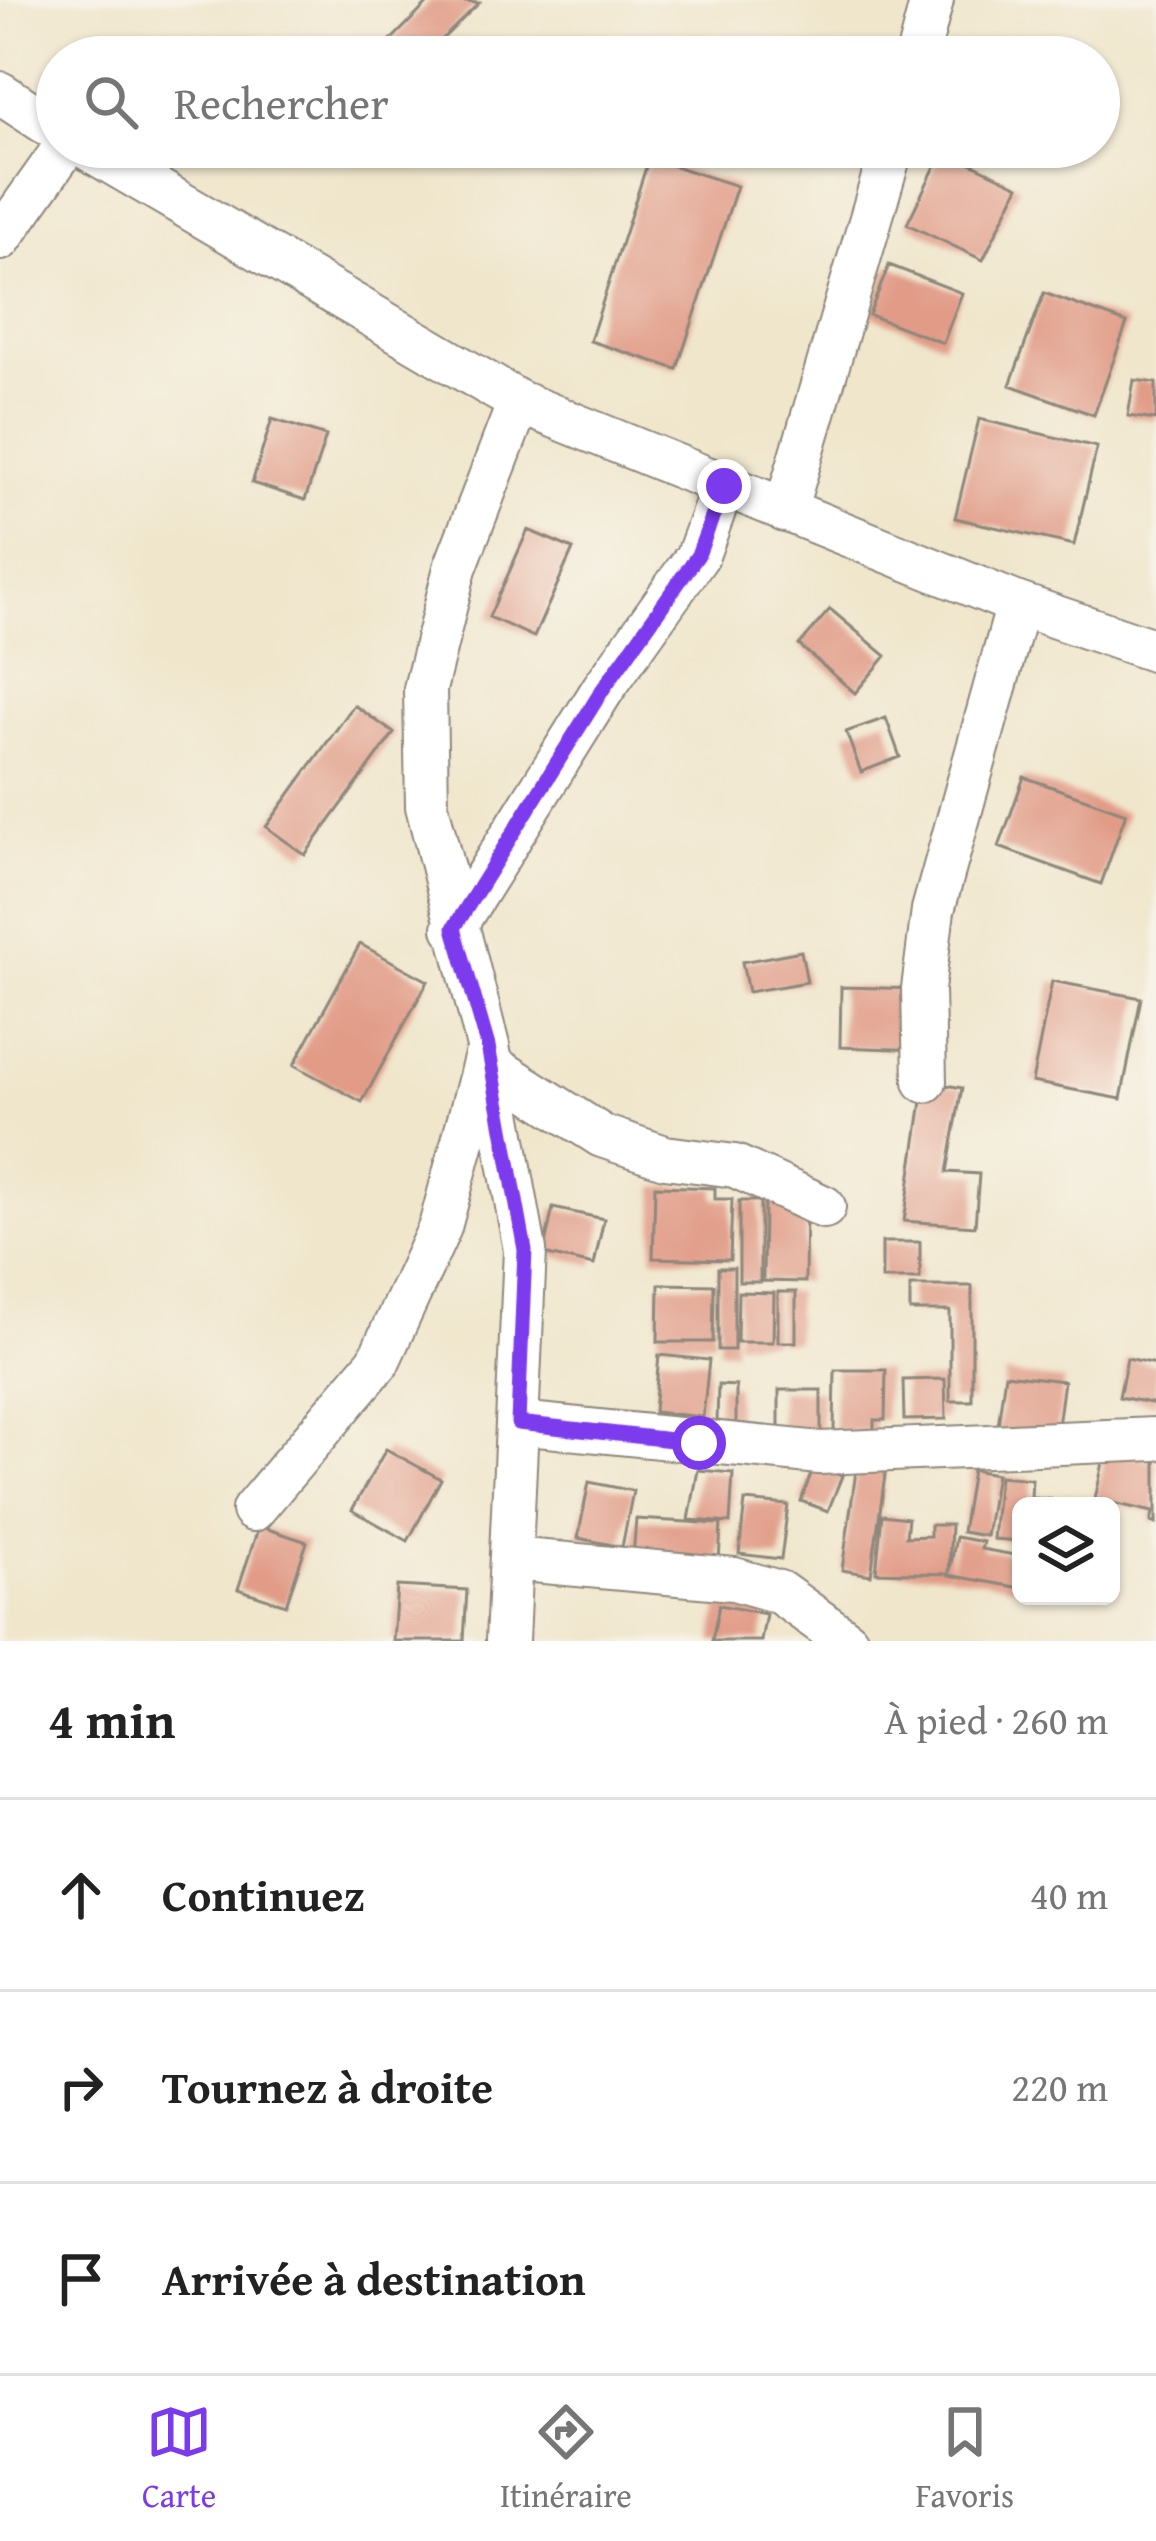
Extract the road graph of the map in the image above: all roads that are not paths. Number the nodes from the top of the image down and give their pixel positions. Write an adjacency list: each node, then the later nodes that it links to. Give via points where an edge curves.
1 (932, 0): 2 (street)
2 (922, 36)
3 (0, 93): 4 (street)
4 (36, 116)
5 (50, 168): 8 (street)
6 (121, 168): 9 (street)
7 (886, 168): 11 (street)
8 (0, 239)
9 (519, 402): 10 (street); 14 (street, via 455,568 425,689 427,806)
10 (724, 486): 11 (street); 14 (street, via 698,555 603,689)
11 (785, 511): 12 (street)
12 (1018, 604): 13 (street); 16 (street, via 932,910 922,989)
13 (1156, 651)
14 (454, 928): 15 (street)
15 (490, 1056): 17 (street, via 602,1136 665,1157 735,1166); 18 (street, via 525,1250); 20 (street, via 440,1227 378,1361)
16 (925, 1082)
17 (824, 1207)
18 (518, 1423): 19 (street, via 820,1453); 21 (street)
19 (1156, 1439)
20 (253, 1510)
21 (511, 1559): 22 (street); 23 (street, via 734,1579 779,1592)
22 (507, 1641)
23 (847, 1641)

